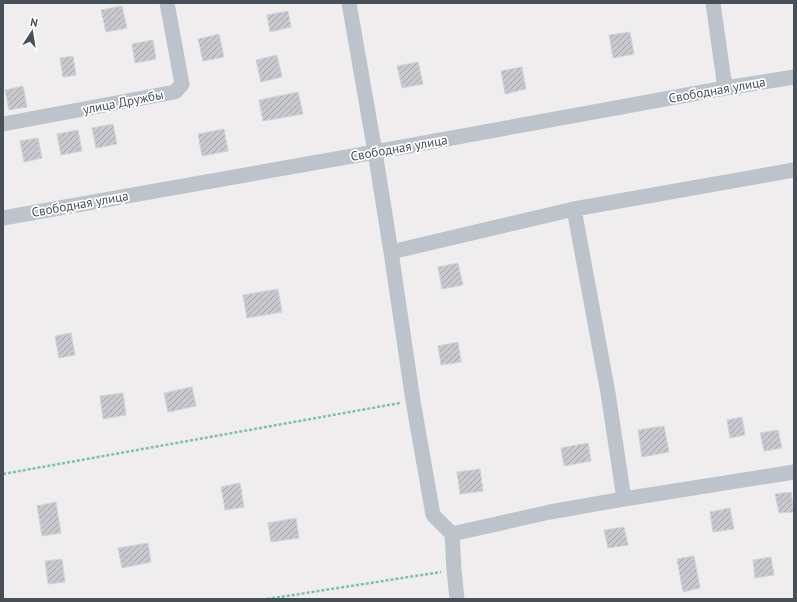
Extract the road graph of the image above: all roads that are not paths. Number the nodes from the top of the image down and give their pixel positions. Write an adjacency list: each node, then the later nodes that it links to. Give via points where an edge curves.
1 (167, 3): 6 (street, улица Дружбы, via 182,84 175,92)
2 (349, 3): 7 (street)
3 (713, 3): 5 (street)
4 (794, 77): 5 (street, Свободная улица)
5 (725, 88): 7 (street, Свободная улица)
6 (3, 124)
7 (375, 152): 10 (street, Свободная улица); 11 (street)
8 (794, 170): 9 (street)
9 (574, 208): 11 (street); 13 (street, via 608,393)
10 (3, 218)
11 (391, 252): 14 (street, via 433,516)
12 (794, 472): 13 (street)
13 (624, 499): 14 (street, via 550,512)
14 (452, 534): 15 (street)
15 (457, 599)

